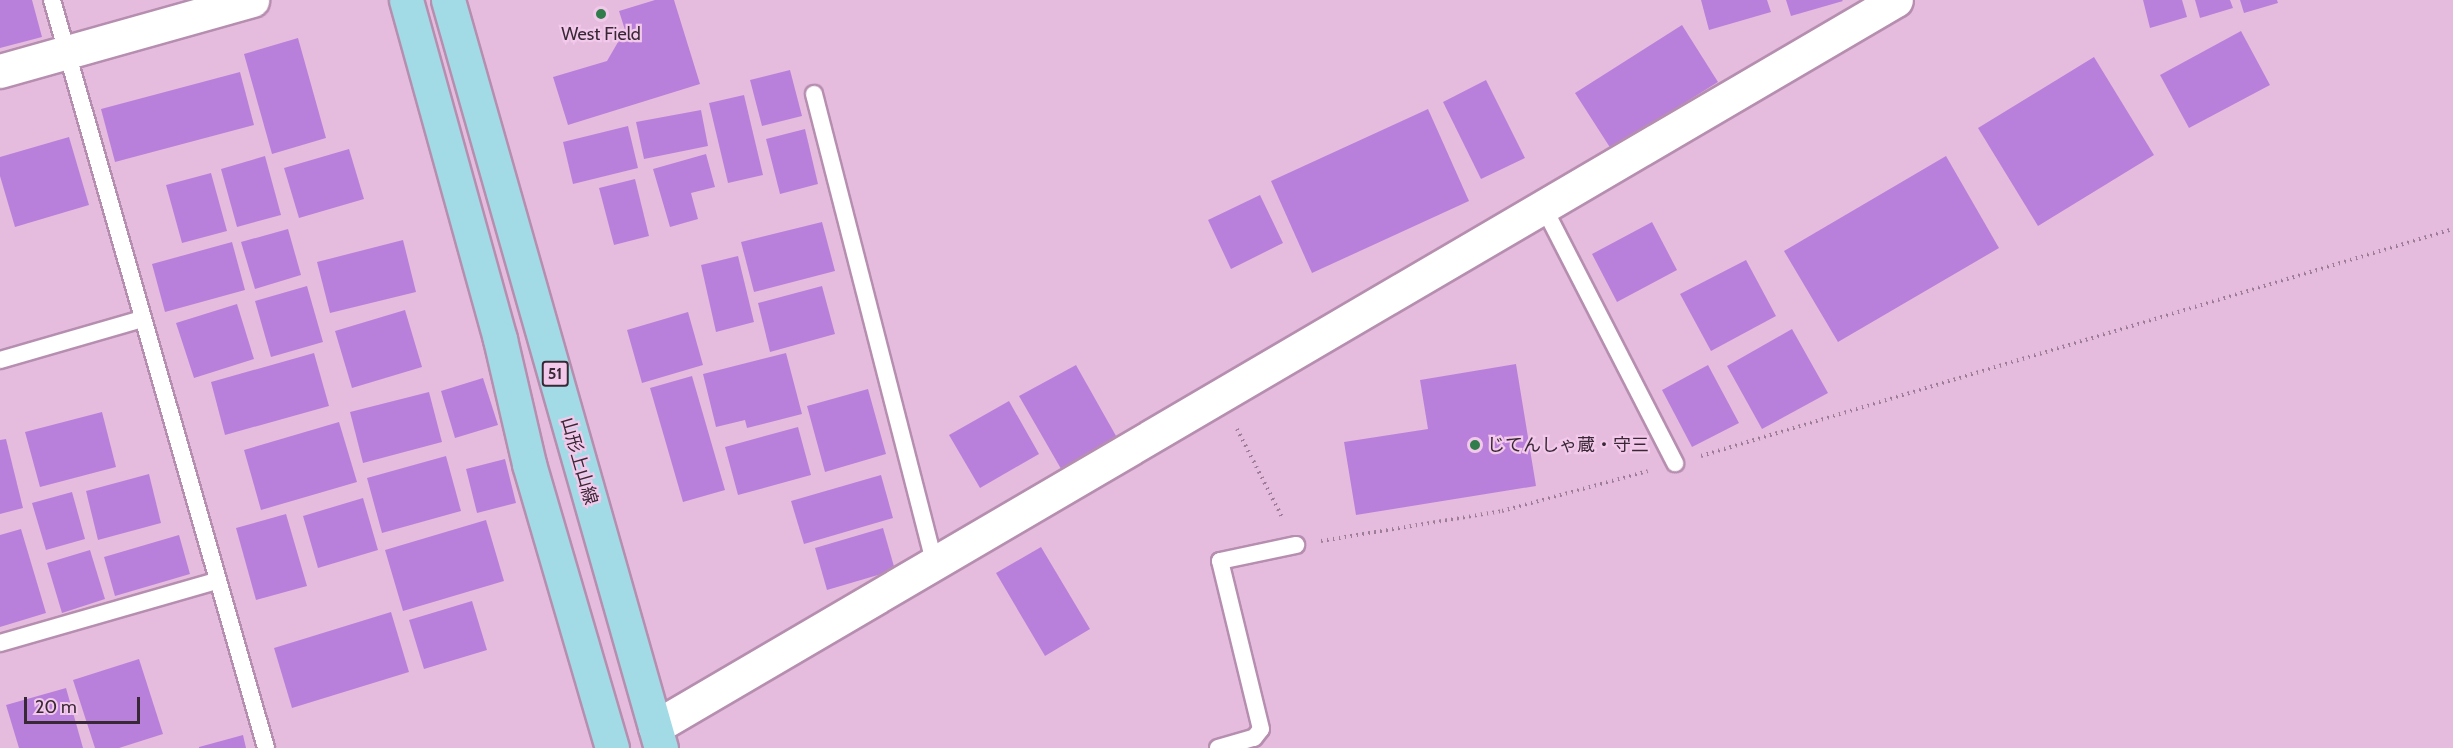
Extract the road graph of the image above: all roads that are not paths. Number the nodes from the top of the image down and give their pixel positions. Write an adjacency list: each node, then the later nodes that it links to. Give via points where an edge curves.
1 (52, 0): 6 (lane)
2 (252, 0): 6 (street)
3 (406, 0): 19 (main road, via 500,339 529,464)
4 (448, 0): 17 (main road, 山形上山線 / 51)
5 (1896, 0): 9 (street)
6 (68, 52): 7 (street); 10 (lane)
7 (0, 71)
8 (814, 94): 14 (lane)
9 (1544, 208): 12 (lane); 14 (street)
10 (142, 319): 11 (lane); 15 (lane)
11 (0, 360)
12 (1676, 463)
13 (1296, 545): 20 (lane, via 1220,561 1261,729 1254,738)
14 (934, 562): 17 (street)
15 (216, 581): 16 (lane); 18 (lane)
16 (0, 644)
17 (658, 737): 19 (main road)
18 (266, 748)
19 (613, 748)
20 (1218, 748)

